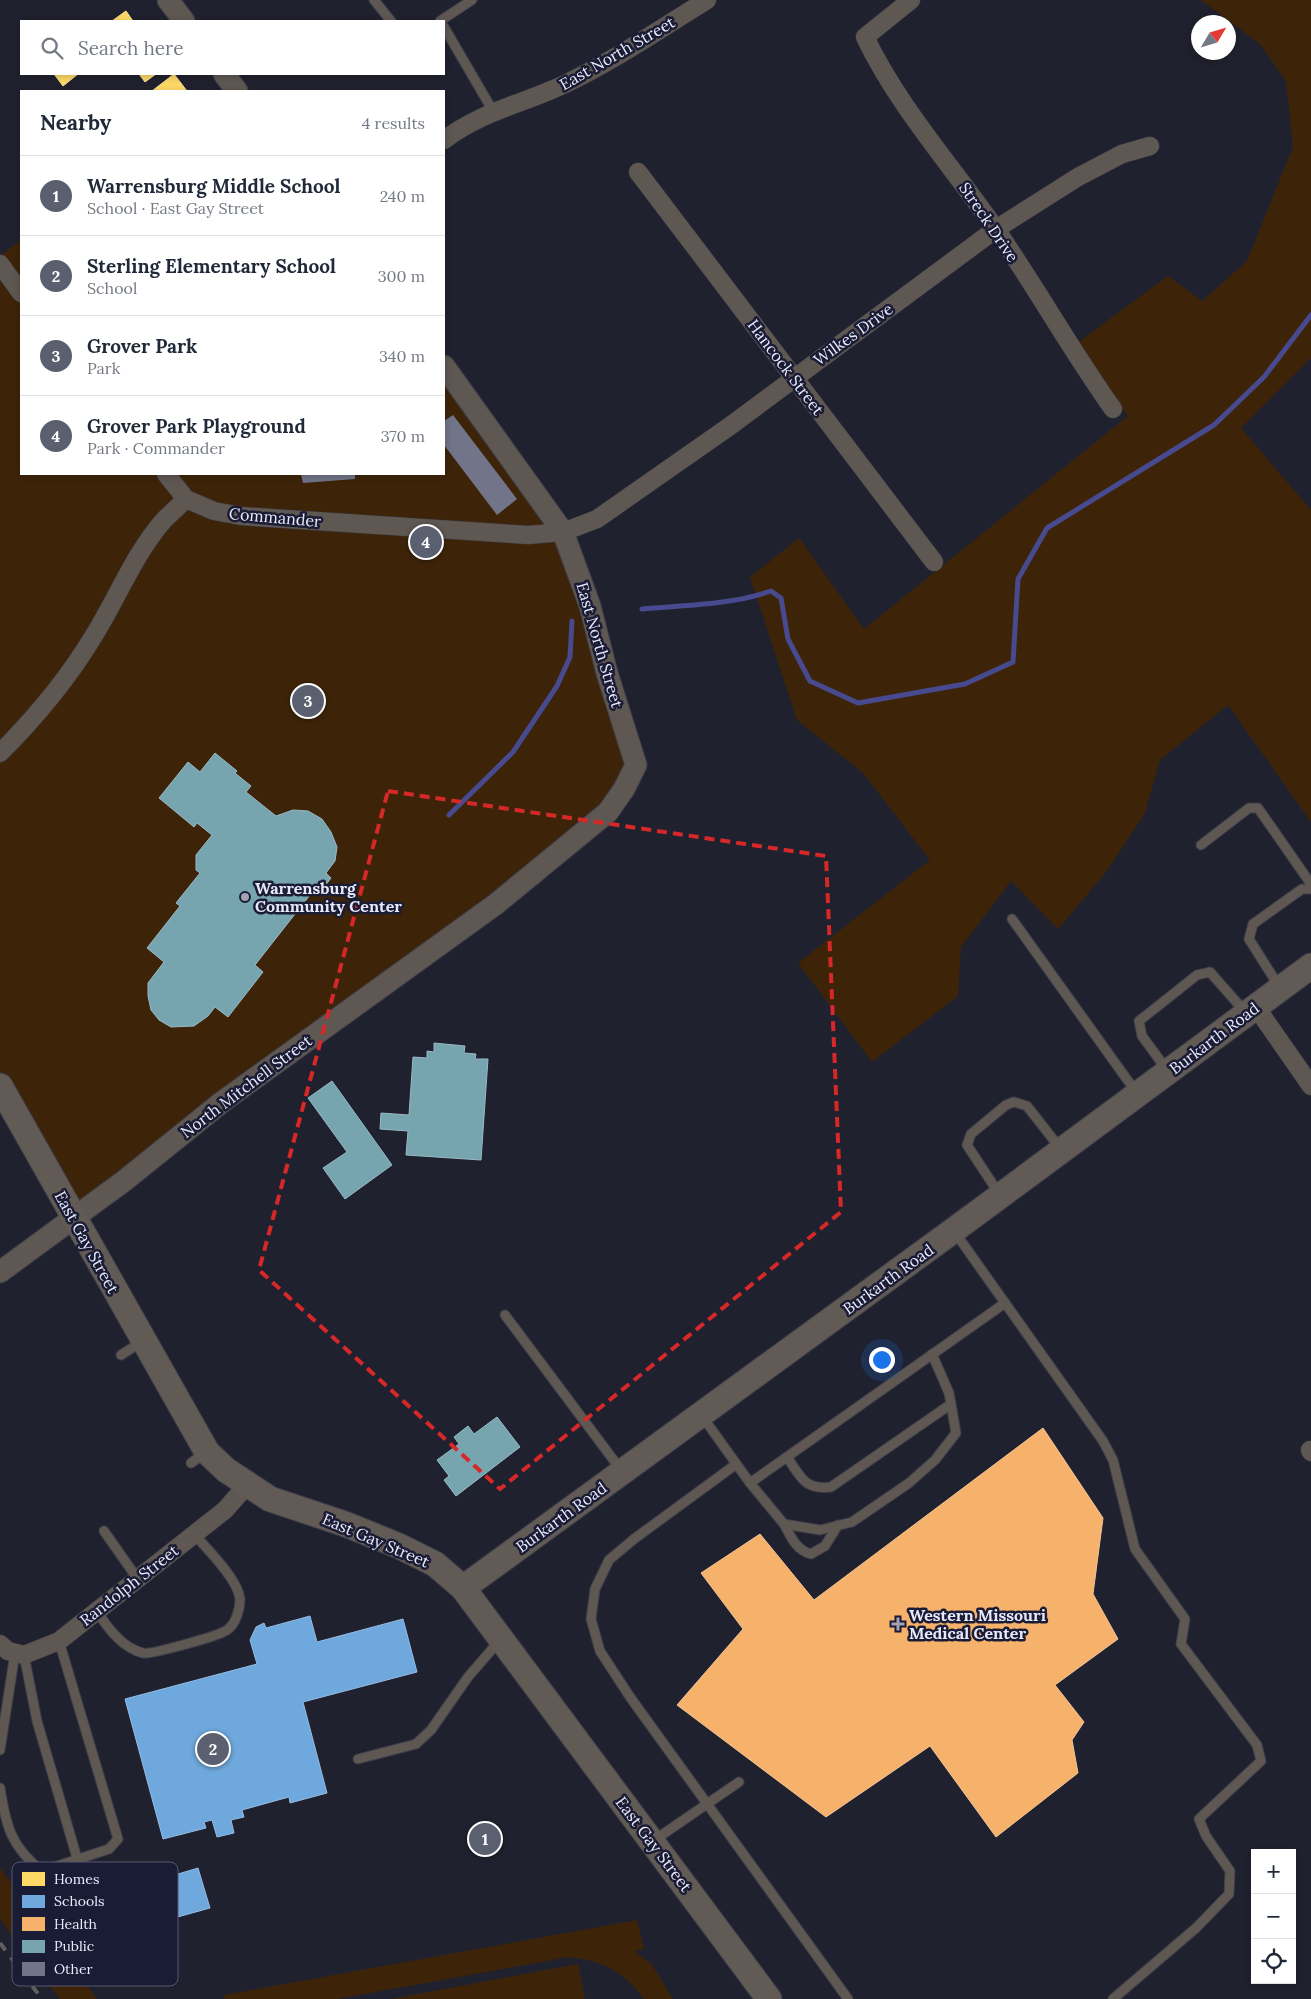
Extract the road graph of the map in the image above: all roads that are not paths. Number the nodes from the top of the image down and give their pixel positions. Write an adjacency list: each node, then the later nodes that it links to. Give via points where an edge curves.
1 (168, 0): 6 (street)
2 (374, 0): 7 (lane)
3 (472, 0): 8 (lane)
4 (707, 0): 12 (street, East North Street, via 572,81)
5 (911, 0): 16 (street, Streck Drive, via 865,37 880,68)
6 (183, 20)
7 (390, 20)
8 (442, 20)
9 (445, 29): 12 (lane)
10 (225, 75): 11 (street)
11 (236, 90)
12 (493, 111): 13 (street, East North Street, via 462,126)
13 (445, 139)
14 (1150, 146): 16 (street, Wilkes Drive, via 1122,154 1078,177)
15 (638, 172): 20 (street, Hancock Street)
16 (996, 229): 20 (street, Wilkes Drive); 21 (street, Streck Drive)
17 (0, 264): 18 (street)
18 (20, 292)
19 (445, 367): 24 (street, East North Street)
20 (794, 378): 24 (street, Wilkes Drive, via 597,519); 25 (street, Hancock Street)
21 (1113, 409)
22 (167, 475): 23 (street)
23 (186, 499): 24 (street, Commander, via 214,511 241,516 528,535); 26 (street, via 151,537 93,638 56,690 28,726)
24 (563, 532): 30 (street, East North Street, via 590,606 636,765 608,812)
25 (934, 562)
26 (0, 753)
27 (1201, 845): 28 (lane, via 1249,808 1258,808)
28 (1311, 884)
29 (1311, 889): 33 (lane, via 1302,889 1253,924 1249,939)
30 (496, 904): 41 (street, North Mitchell Street, via 222,1102)
31 (1012, 919): 38 (lane)
32 (1311, 966): 33 (main road, Burkarth Road)
33 (1280, 989): 34 (main road, Burkarth Road)
34 (1251, 1010): 35 (main road, Burkarth Road); 35 (lane, via 1210,972 1197,975 1139,1021 1142,1036); 36 (street)
35 (1169, 1071): 38 (main road, Burkarth Road)
36 (1309, 1077)
37 (0, 1086): 41 (main road, East Gay Street)
38 (1138, 1094): 39 (main road, Burkarth Road)
39 (1062, 1150): 40 (main road, Burkarth Road); 40 (lane, via 1027,1106 1014,1102 1006,1105 971,1134 967,1145)
40 (1000, 1196): 42 (main road, Burkarth Road)
41 (74, 1218): 43 (street, North Mitchell Street); 46 (main road, East Gay Street)
42 (954, 1230): 44 (lane); 50 (main road, Burkarth Road)
43 (0, 1272)
44 (1005, 1302): 47 (lane); 78 (lane, via 1103,1441 1112,1460 1135,1549 1185,1619 1182,1644 1257,1745 1261,1761 1199,1818 1206,1836 1230,1871 1228,1894 1196,1928)
45 (505, 1315): 53 (lane)
46 (143, 1341): 48 (lane); 55 (main road, East Gay Street, via 199,1458 226,1470)
47 (932, 1354): 49 (lane); 51 (lane)
48 (121, 1355)
49 (951, 1404): 51 (lane, via 831,1487 816,1488 804,1481); 57 (lane, via 956,1433 935,1460 909,1484 852,1522)
50 (702, 1416): 52 (lane); 53 (main road, Burkarth Road)
51 (787, 1457): 54 (lane)
52 (735, 1465): 54 (lane); 71 (lane, via 609,1560 595,1588 591,1619 600,1651)
53 (622, 1472): 61 (main road, Burkarth Road)
54 (750, 1483): 56 (lane)
55 (247, 1485): 59 (street, Randolph Street, via 225,1510); 61 (main road, East Gay Street, via 270,1499 346,1524 399,1546 435,1564)
56 (784, 1524): 57 (lane, via 820,1530); 57 (lane, via 793,1541 811,1554 825,1546)
57 (838, 1526)
58 (104, 1531): 60 (lane)
59 (194, 1534): 60 (street, Randolph Street); 62 (lane, via 233,1582 240,1599 237,1618 228,1630 145,1654 109,1630)
60 (137, 1578): 62 (street, Randolph Street)
61 (463, 1588): 63 (main road, East Gay Street)
62 (96, 1610): 64 (street, Randolph Street)
63 (501, 1638): 68 (lane, via 468,1677 431,1730 416,1744); 72 (main road, East Gay Street)
64 (59, 1641): 66 (street, Randolph Street); 73 (lane, via 118,1839 109,1849)
65 (0, 1644): 66 (street)
66 (20, 1654): 67 (lane); 73 (lane)
67 (0, 1750)
68 (358, 1760)
69 (739, 1782): 71 (lane)
70 (0, 1788): 74 (lane, via 15,1845)
71 (707, 1804): 72 (lane); 77 (lane)
72 (653, 1842): 76 (main road, East Gay Street)
73 (77, 1858): 75 (lane)
74 (33, 1862)
75 (66, 1862)
76 (769, 1999)
77 (848, 1999)
78 (1112, 1999)

